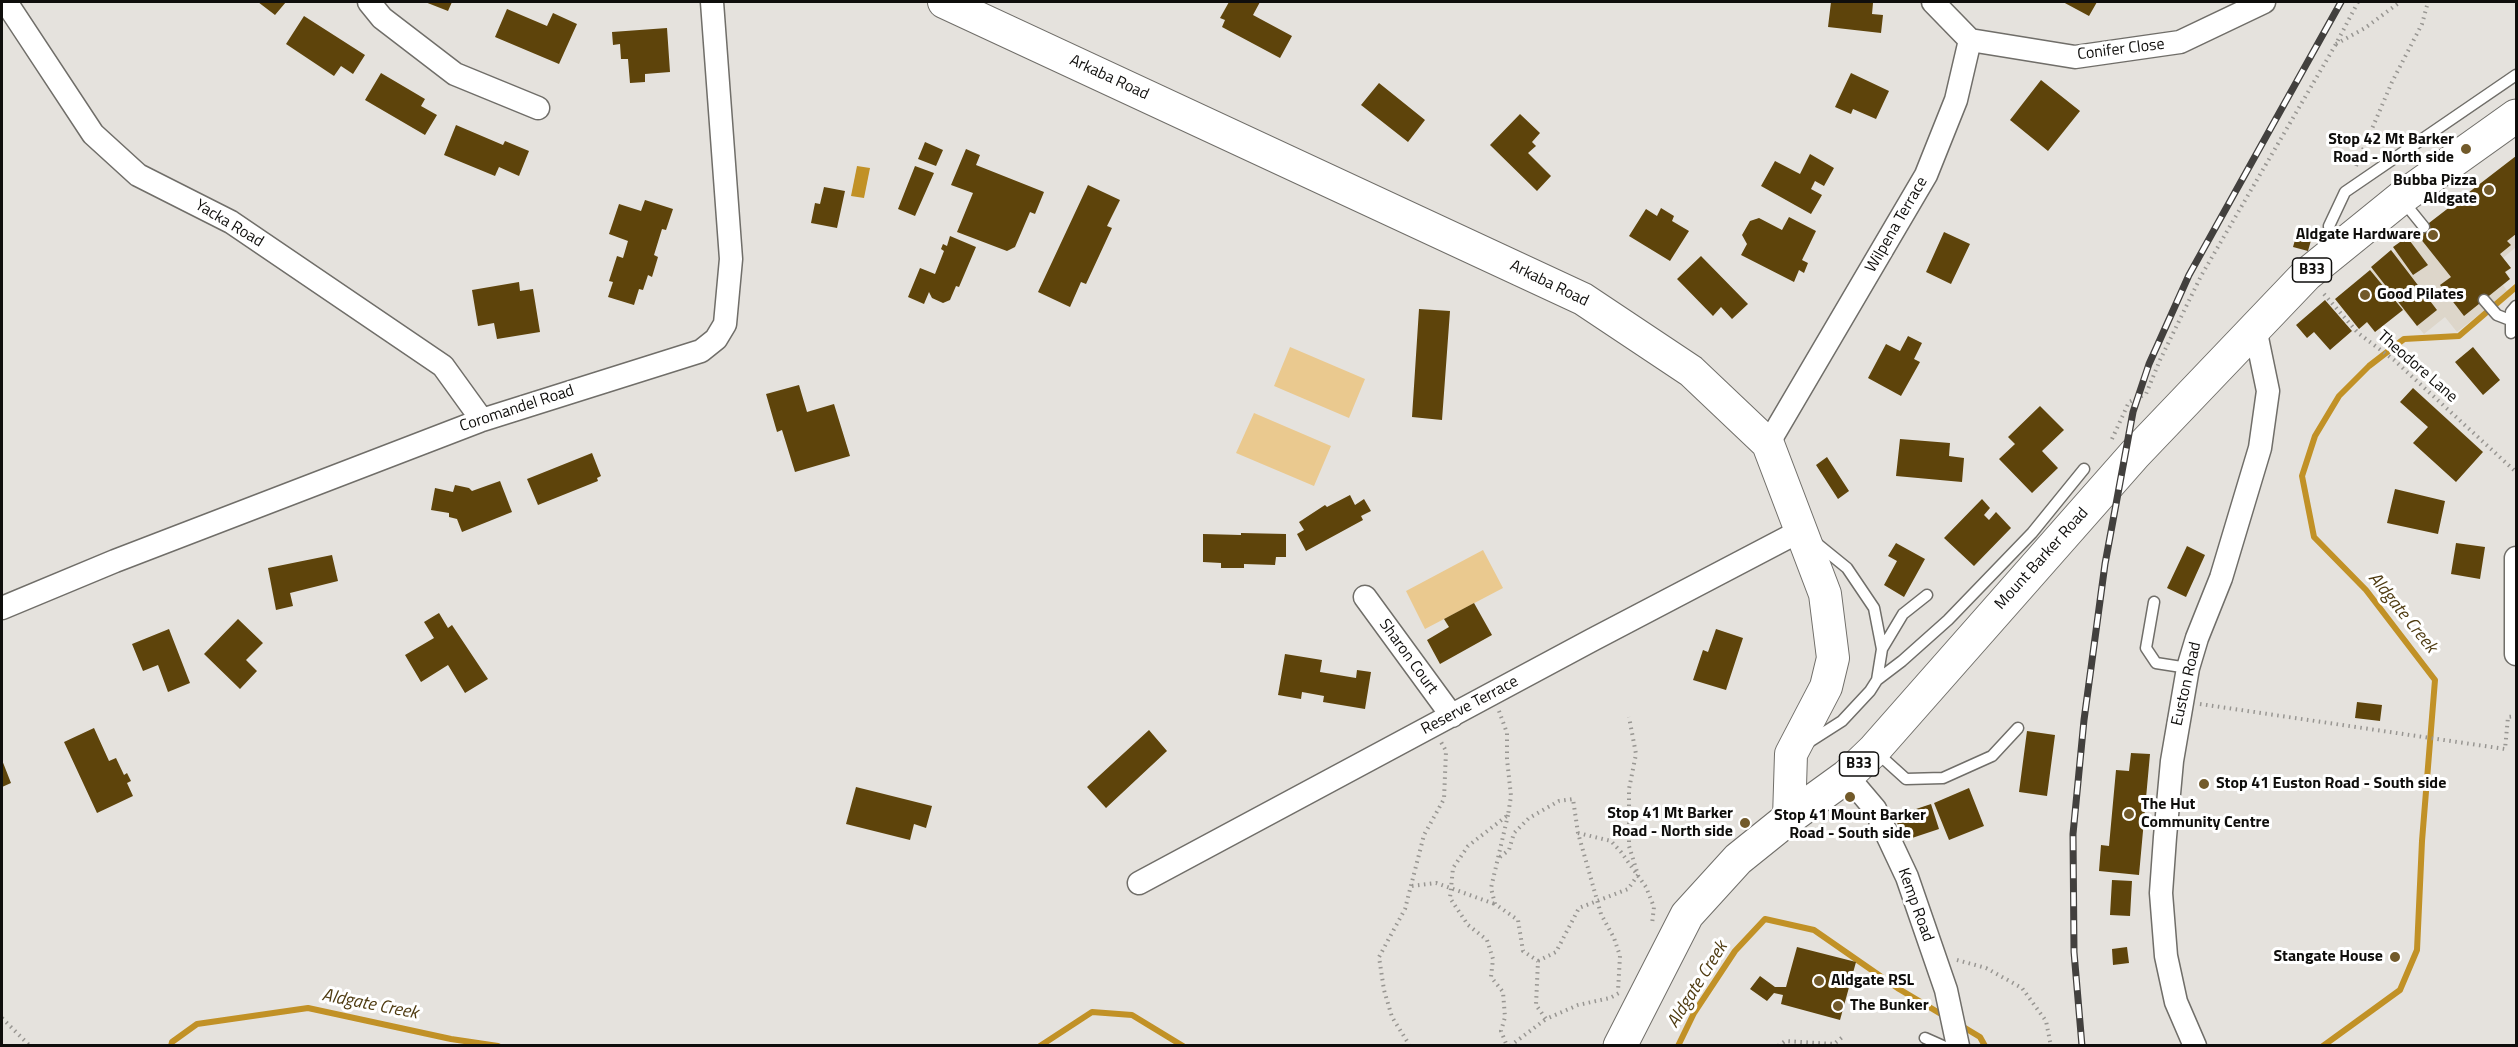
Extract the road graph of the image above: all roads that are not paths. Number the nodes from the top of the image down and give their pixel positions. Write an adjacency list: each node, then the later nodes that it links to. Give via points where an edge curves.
1 (6, 2): 19 (street, Yacka Road, via 93,134 138,175 231,222 443,366)
2 (369, 2): 9 (street, via 381,18 454,74)
3 (712, 2): 19 (street, Coromandel Road, via 731,259 725,324 716,339 701,351)
4 (944, 2): 20 (street, Arkaba Road, via 1583,299 1691,371)
5 (1933, 2): 7 (street)
6 (2264, 2): 7 (street, Conifer Close, via 2180,42 2075,57)
7 (1970, 40): 20 (street, Wilpena Terrace, via 1956,100 1926,175)
8 (2517, 75): 13 (lane, via 2345,192 2329,225)
9 (538, 108)
10 (2517, 117): 11 (main road, Mount Barker Road / B33)
11 (2401, 198): 12 (lane); 13 (main road, Mount Barker Road / B33)
12 (2424, 227)
13 (2332, 253): 17 (main road, Mount Barker Road / B33, via 2306,274)
14 (2484, 300): 16 (lane, via 2497,315)
15 (2517, 306): 16 (lane)
16 (2510, 320): 18 (lane)
17 (2255, 328): 30 (street, Euston Road, via 2268,391 2260,448 2221,578); 34 (main road, Mount Barker Road / B33, via 2135,454)
18 (2511, 333)
19 (482, 420): 27 (street, Coromandel Road)
20 (1768, 444): 22 (street, Arkaba Road)
21 (2084, 469): 31 (lane, via 2032,533 1948,620)
22 (1802, 530): 28 (lane, via 1847,568 1869,600); 32 (street, Reserve Terrace); 35 (street, Arkaba Road, via 1825,594 1833,658 1826,687)
23 (2517, 558): 29 (street)
24 (1927, 595): 28 (lane, via 1903,614)
25 (1365, 597): 32 (street, Sharon Court)
26 (2154, 602): 30 (lane, via 2146,648 2156,663)
27 (2, 608)
28 (1882, 649): 31 (lane)
29 (2517, 654)
30 (2188, 668): 43 (street, Euston Road, via 2172,762 2162,893 2166,957 2176,1002)
31 (1877, 680): 35 (lane, via 1842,721)
32 (1442, 721): 38 (street, Reserve Terrace)
33 (2018, 728): 34 (lane, via 1992,756 1943,778 1906,779)
34 (1874, 750): 36 (main road, Mount Barker Road / B33)
35 (1791, 754): 37 (street, Arkaba Road)
36 (1847, 776): 37 (main road, Mount Barker Road / B33); 42 (street, Kemp Road, via 1875,809 1906,877 1946,990)
37 (1789, 818): 40 (main road, Mount Barker Road / B33, via 1738,859 1687,915)
38 (1139, 883)
39 (1925, 1038): 41 (lane)
40 (1620, 1046)
41 (1942, 1046)
42 (1958, 1046)
43 (2195, 1046)

